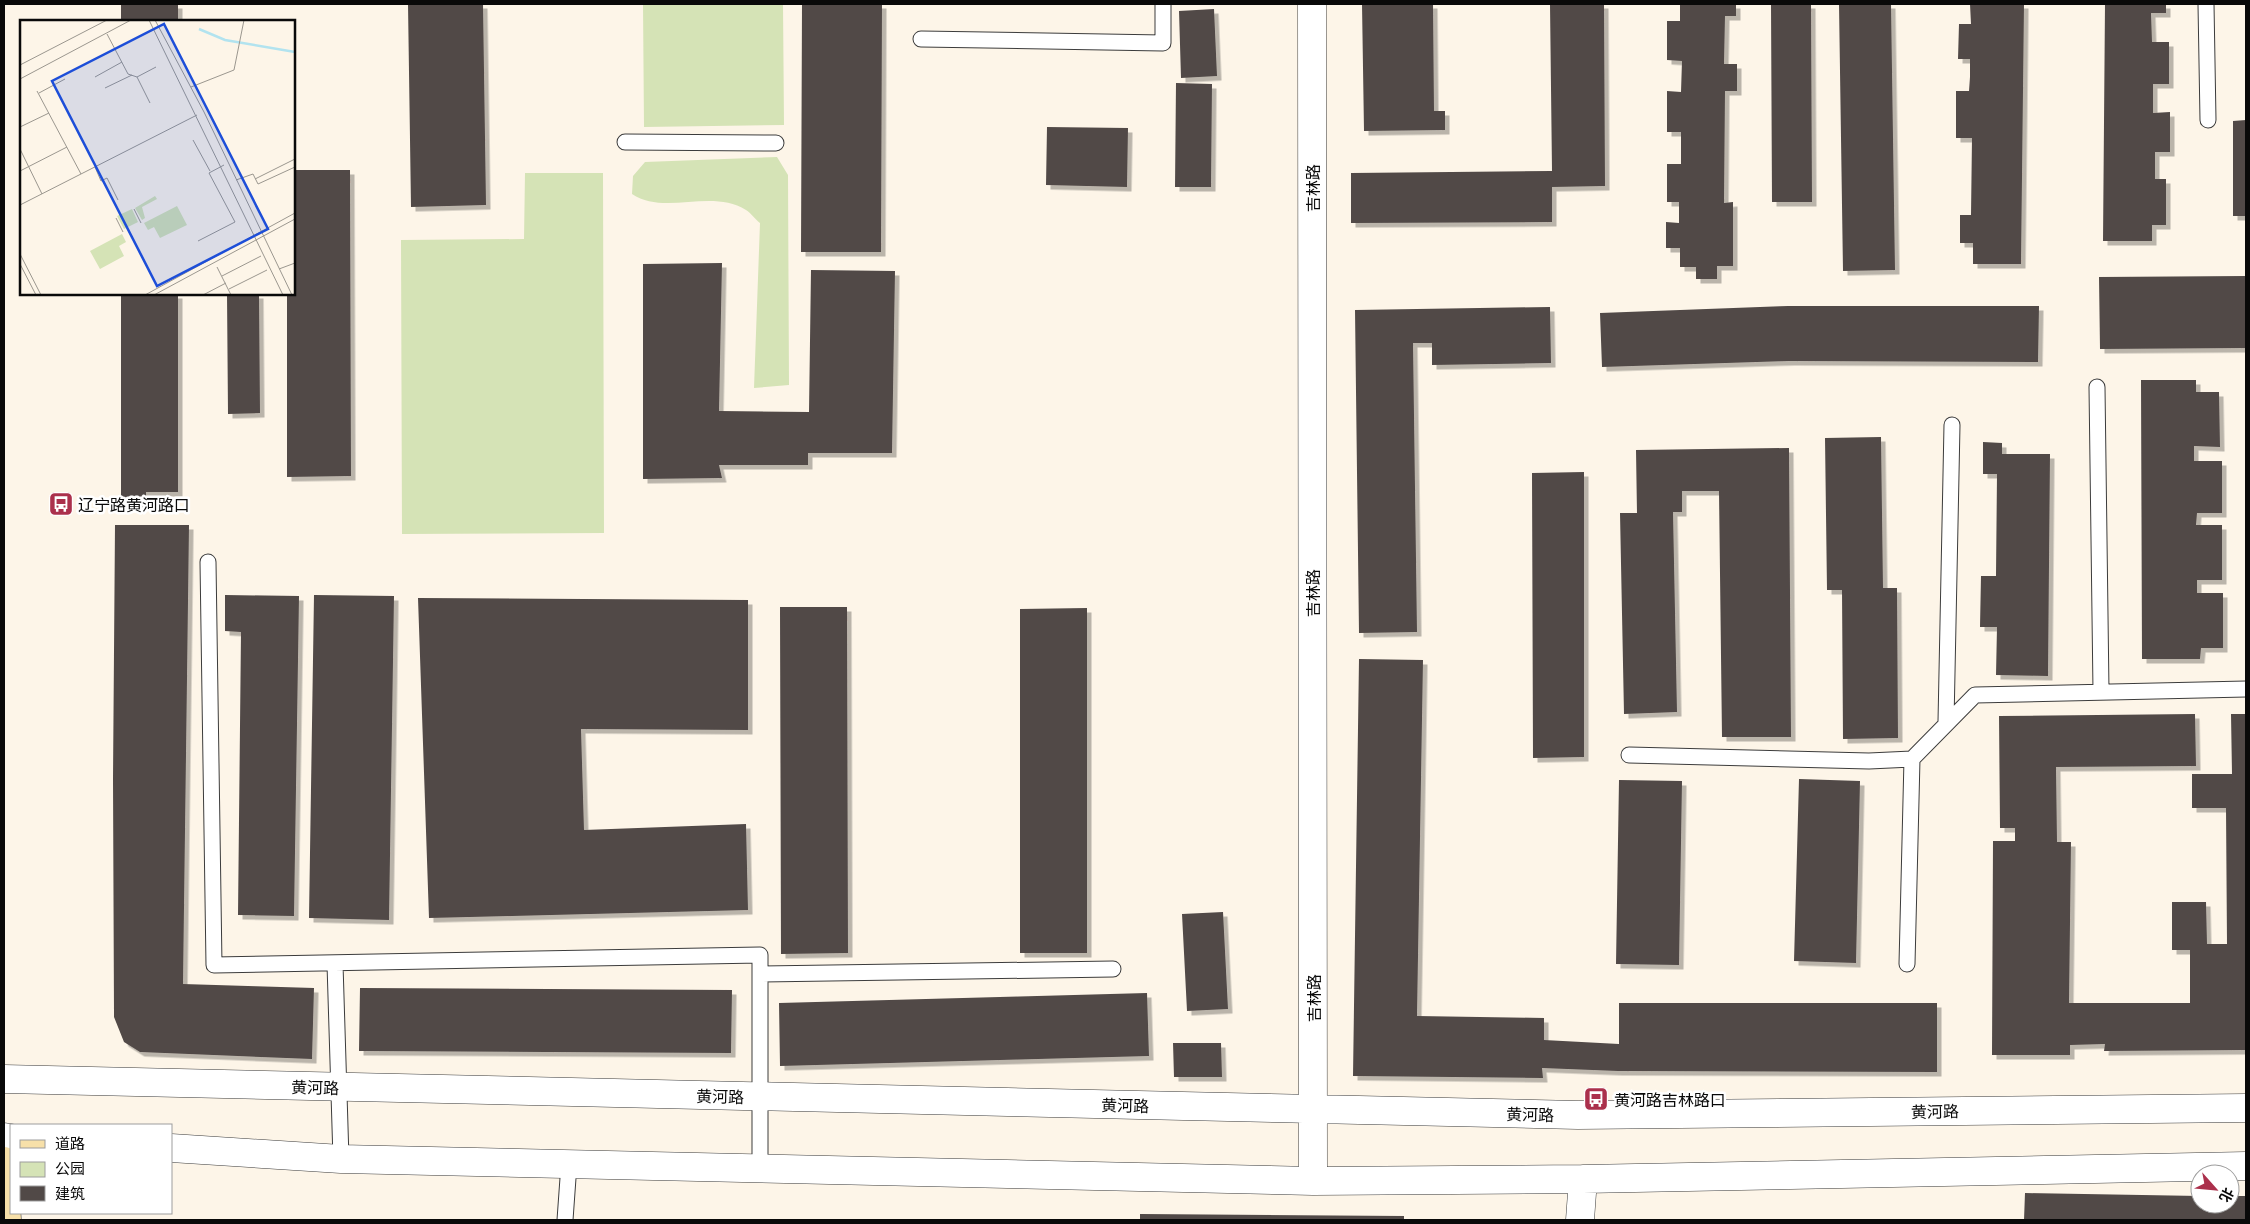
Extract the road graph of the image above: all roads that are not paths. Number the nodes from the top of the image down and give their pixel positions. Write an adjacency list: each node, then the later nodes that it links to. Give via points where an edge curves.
1 (1164, 4): 4 (lane, via 1162,43)
2 (1312, 4): 24 (street, 吉林路)
3 (2206, 4): 5 (lane)
4 (920, 39)
5 (2208, 120)
6 (625, 142): 7 (lane)
7 (776, 143)
8 (2097, 387): 12 (lane)
9 (1952, 425): 13 (lane)
10 (208, 562): 16 (lane, via 214,965)
11 (2246, 689): 12 (lane)
12 (2101, 691): 13 (lane, via 1975,695)
13 (1946, 722): 15 (lane)
14 (1628, 755): 15 (lane, via 1869,761)
15 (1912, 759): 17 (lane)
16 (335, 964): 19 (lane, via 760,955); 21 (lane)
17 (1907, 964)
18 (1112, 969): 19 (lane)
19 (762, 974): 22 (lane)
20 (4, 1079): 21 (street, 黄河路)
21 (339, 1087): 22 (street, 黄河路); 26 (lane)
22 (761, 1097): 24 (street, 黄河路); 30 (lane)
23 (2246, 1108): 24 (street, 黄河路, via 1588,1115)
24 (1313, 1109): 32 (street, 吉林路)
25 (172, 1148): 26 (street)
26 (341, 1159): 28 (street)
27 (4, 1161): 33 (main road)
28 (569, 1164): 30 (street); 34 (lane)
29 (2246, 1166): 31 (street)
30 (760, 1168): 32 (street)
31 (1583, 1180): 32 (street); 35 (street)
32 (1313, 1181)
33 (7, 1220)
34 (564, 1220)
35 (1580, 1220)

